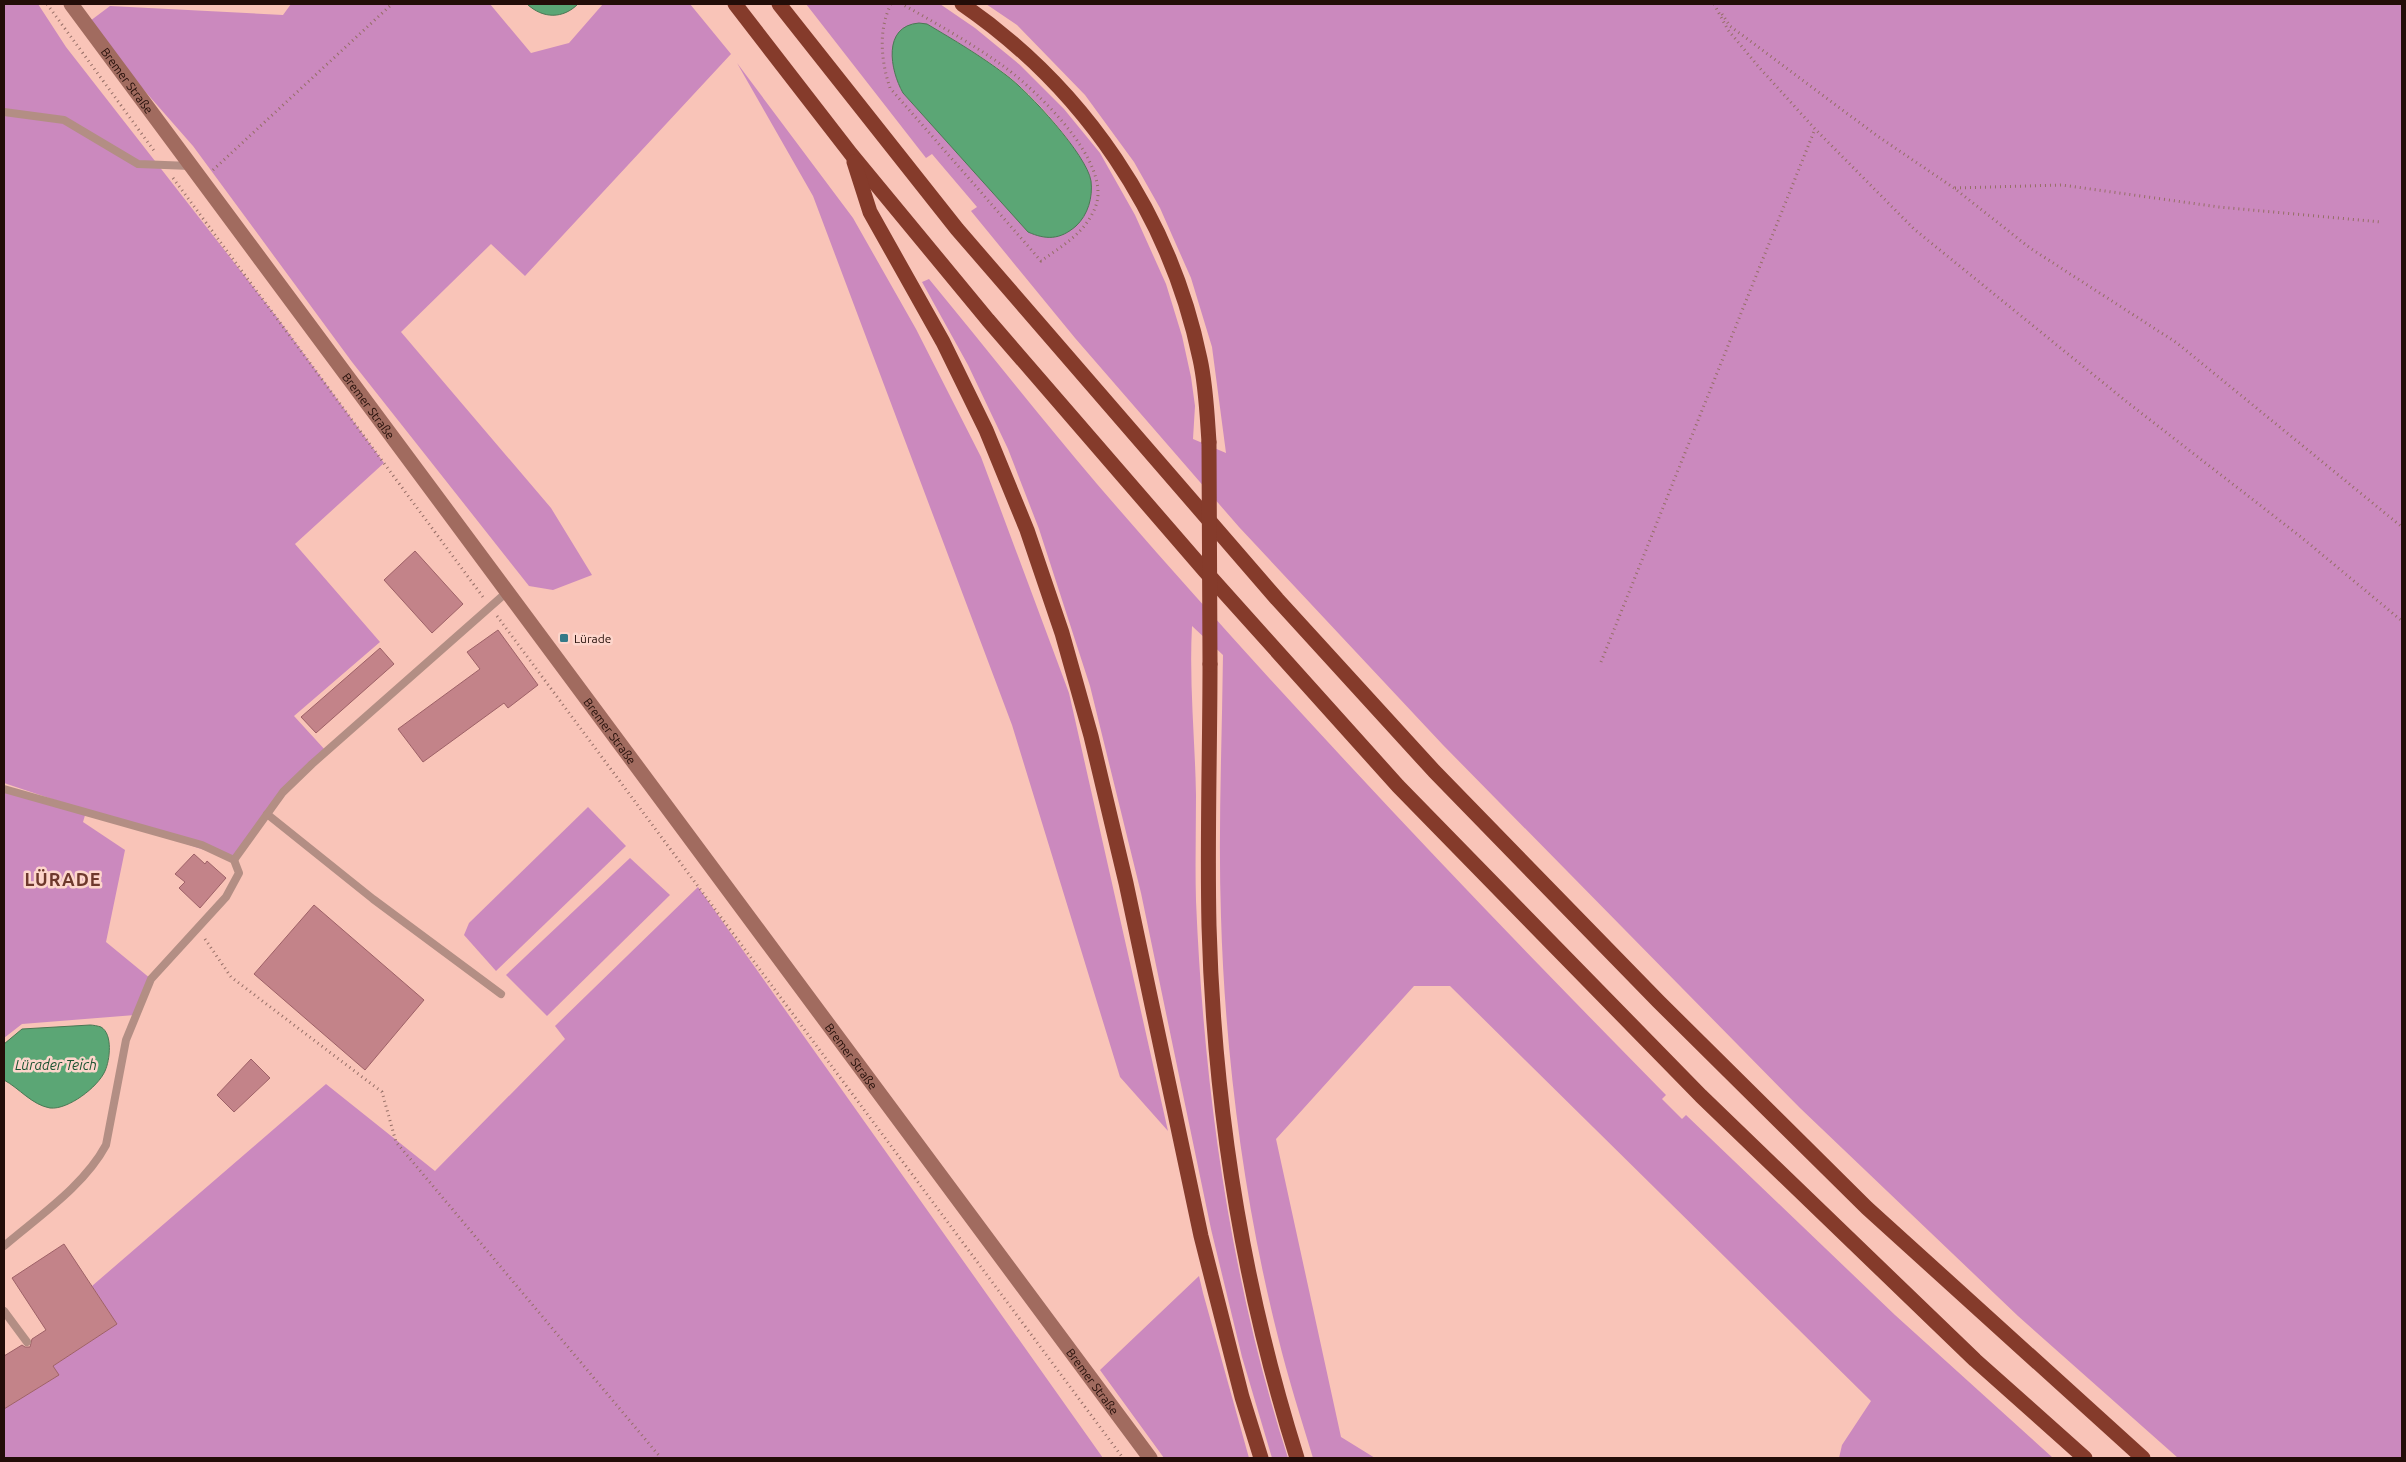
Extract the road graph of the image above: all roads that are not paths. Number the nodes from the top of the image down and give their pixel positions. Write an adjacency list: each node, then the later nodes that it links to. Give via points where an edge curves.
1 (71, 4): 7 (main road, Bremer Straße)
2 (735, 4): 6 (highway)
3 (779, 4): 20 (highway, via 977,252 1277,600 1434,771 1659,1002 1867,1208)
4 (962, 4): 18 (highway, bridge, via 1003,33 1058,85 1092,125 1131,182 1166,251 1184,297 1200,359 1209,442 1209,928 1216,1050 1246,1254 1268,1354)
5 (4, 112): 7 (lane, via 64,120 138,164)
6 (851, 154): 17 (highway, via 870,212 943,342 986,430 1027,530 1062,633 1091,736 1126,883 1201,1236); 19 (highway, via 988,320 1398,786 1701,1096 1974,1360)
7 (191, 166): 8 (main road, Bremer Straße)
8 (507, 592): 10 (lane, via 312,764 283,792); 16 (main road, Bremer Straße)
9 (4, 788): 11 (lane, via 202,845)
10 (267, 814): 11 (lane); 12 (lane, via 373,899)
11 (234, 860): 13 (lane, via 239,873 226,897 152,979 135,1015 126,1040 106,1144 99,1158 64,1195)
12 (501, 994)
13 (4, 1246)
14 (4, 1311): 15 (lane)
15 (27, 1342)
16 (1150, 1458)
17 (1261, 1458)
18 (1297, 1458)
19 (2085, 1458)
20 (2143, 1458)

